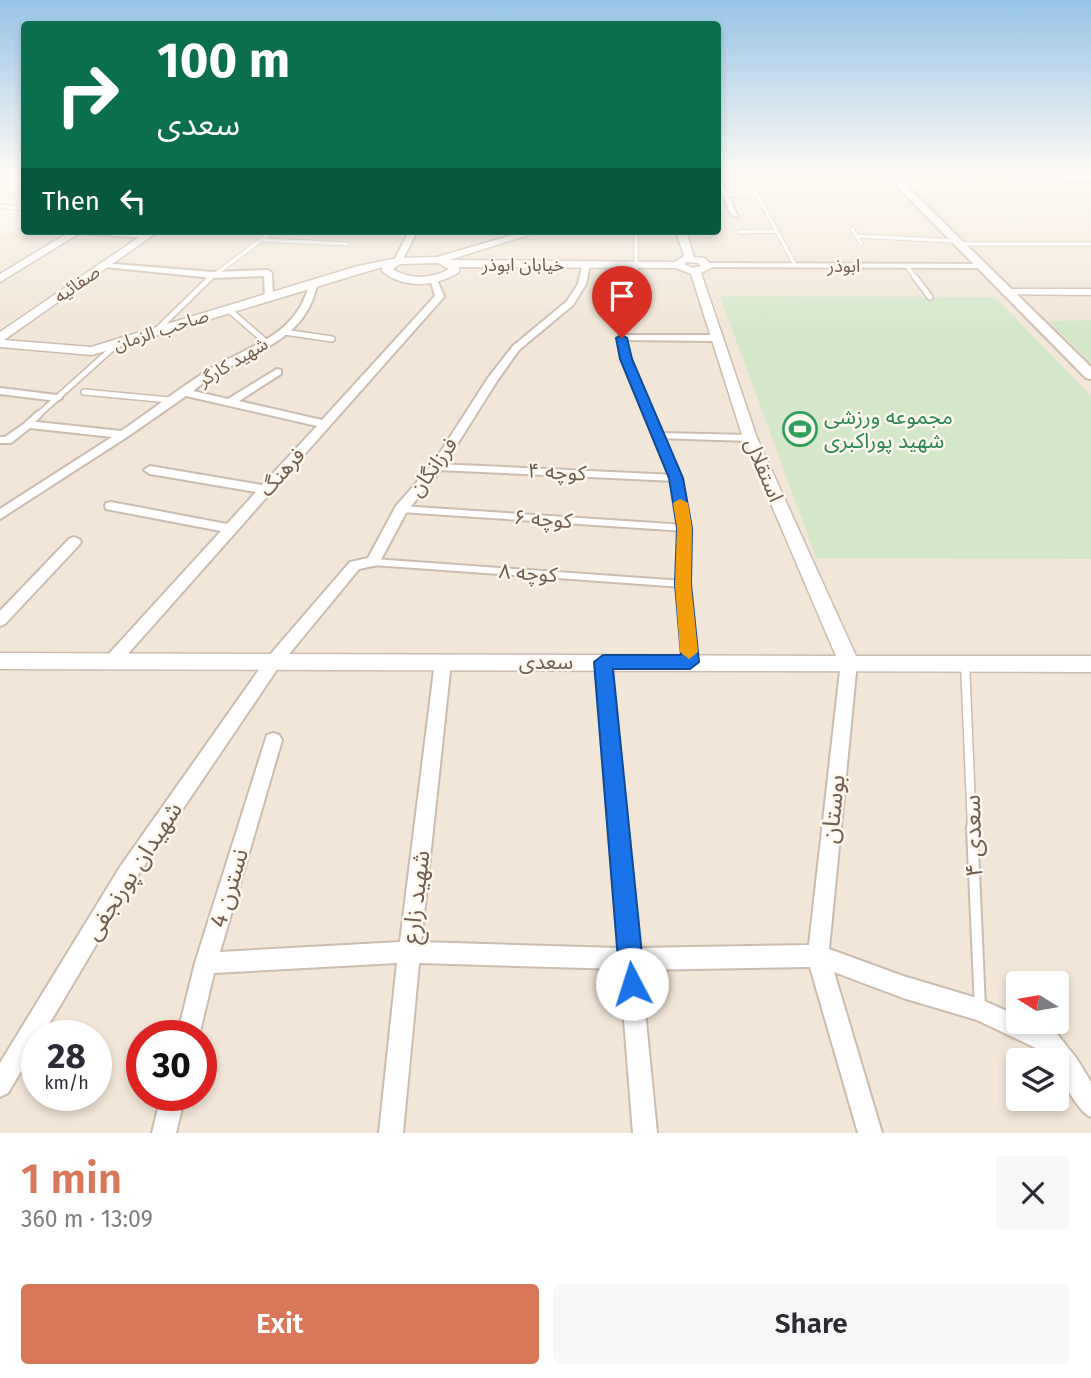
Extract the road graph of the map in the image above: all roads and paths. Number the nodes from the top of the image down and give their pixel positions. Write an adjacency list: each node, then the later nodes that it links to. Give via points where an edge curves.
1 (773, 225): 5 (lane)
2 (938, 225): 16 (main road)
3 (852, 229): 13 (lane)
4 (739, 232): 5 (lane)
5 (777, 232): 26 (lane)
6 (72, 235): 31 (street)
7 (147, 235): 22 (street, صفائیه)
8 (269, 235): 14 (lane)
9 (411, 235): 20 (street)
10 (525, 235): 19 (street)
11 (636, 235): 24 (lane)
12 (683, 235): 25 (street, استقلال)
13 (857, 236): 15 (lane); 16 (lane)
14 (264, 240): 17 (lane); 30 (lane)
15 (861, 243)
16 (956, 243): 18 (lane); 28 (main road)
17 (347, 244)
18 (1091, 244)
19 (438, 260): 20 (street); 21 (street, خیابان ابوذر)
20 (398, 261): 29 (street, via 389,265); 33 (street)
21 (452, 264): 23 (street, خیابان ابوذر); 32 (street, via 455,270 448,277)
22 (105, 265): 30 (street); 41 (street, صفائیه)
23 (586, 265): 24 (street, خیابان ابوذر); 62 (street, فرزانگان, via 582,284 570,303 516,348)
24 (634, 265): 25 (street, خیابان ابوذر, via 678,265 683,260); 42 (lane, via 638,282 634,301 618,318)
25 (697, 265): 26 (street, ابوذر); 43 (street, استقلال)
26 (795, 265): 27 (street, ابوذر)
27 (906, 266): 28 (street, ابوذر); 36 (lane)
28 (980, 266): 34 (main road)
29 (389, 273): 32 (street); 33 (street)
30 (213, 275): 37 (street, via 268,273); 39 (lane)
31 (0, 279)
32 (433, 280): 57 (street, فرهنگ, via 440,296)
33 (316, 285): 37 (street, صاحب الزمان); 40 (street, شهید کارگر, via 303,312)
34 (1006, 292): 35 (street); 49 (main road)
35 (1091, 292)
36 (930, 296)
37 (269, 298): 38 (street, صاحب الزمان)
38 (228, 309): 39 (street, صاحب الزمان); 45 (lane)
39 (157, 330): 47 (street, صاحب الزمان)
40 (284, 331): 44 (lane); 45 (street, شهید کارگر)
41 (0, 337)
42 (622, 338): 43 (street); 59 (lane, via 626,359)
43 (716, 338): 60 (street, استقلال)
44 (332, 339)
45 (266, 342): 52 (street, شهید کارگر)
46 (0, 343): 47 (street, صاحب الزمان, via 92,351)
47 (116, 345): 53 (lane)
48 (277, 372): 55 (street)
49 (1091, 375)
50 (0, 391): 53 (street)
51 (84, 392): 54 (lane)
52 (184, 392): 54 (street); 55 (street, شهید کارگر)
53 (57, 398): 56 (lane)
54 (169, 400): 58 (street)
55 (230, 402): 57 (street, شهید کارگر)
56 (28, 424): 58 (street); 61 (street, via 7,441)
57 (325, 424): 65 (street, فرهنگ)
58 (123, 435): 68 (street)
59 (660, 436): 60 (street); 64 (lane)
60 (750, 438): 81 (street, استقلال)
61 (0, 440)
62 (438, 467): 64 (lane, کوچه ۴); 67 (street, فرزانگان)
63 (150, 470): 65 (street)
64 (676, 478): 69 (lane)
65 (265, 490): 70 (street, فرهنگ)
66 (111, 506): 70 (street)
67 (401, 509): 69 (lane, کوچه ۶); 72 (street, فرزانگان)
68 (0, 515)
69 (685, 528): 73 (lane)
70 (231, 529): 76 (street, فرهنگ)
71 (74, 542): 74 (street)
72 (373, 562): 73 (lane, کوچه ۸); 77 (street, via 355,565)
73 (683, 584): 80 (lane)
74 (0, 620)
75 (0, 661): 76 (street, سعدی)
76 (112, 662): 77 (street, سعدی)
77 (274, 662): 78 (street, سعدی); 91 (street, شهیدان پورنجفی, via 127,874)
78 (443, 662): 79 (street, سعدی); 85 (street, شهید زارع)
79 (603, 662): 80 (street, سعدی); 87 (street)
80 (690, 662): 81 (street, سعدی)
81 (849, 662): 82 (street, سعدی); 86 (street, بوستان)
82 (965, 662): 83 (street, سعدی); 89 (lane, سعدی ۴)
83 (1091, 664)
84 (273, 740): 88 (street, نسترن 4)
85 (409, 952): 87 (street); 88 (street); 95 (street, شهید زارع)
86 (818, 956): 87 (street); 89 (street); 97 (street)
87 (630, 959): 96 (street)
88 (206, 963): 90 (street, نسترن 4)
89 (980, 1010): 92 (street, via 1049,1043)
90 (192, 1020)
91 (0, 1085)
92 (1091, 1105)
93 (169, 1111): 94 (street)
94 (164, 1133)
95 (391, 1133)
96 (645, 1133)
97 (870, 1133)

